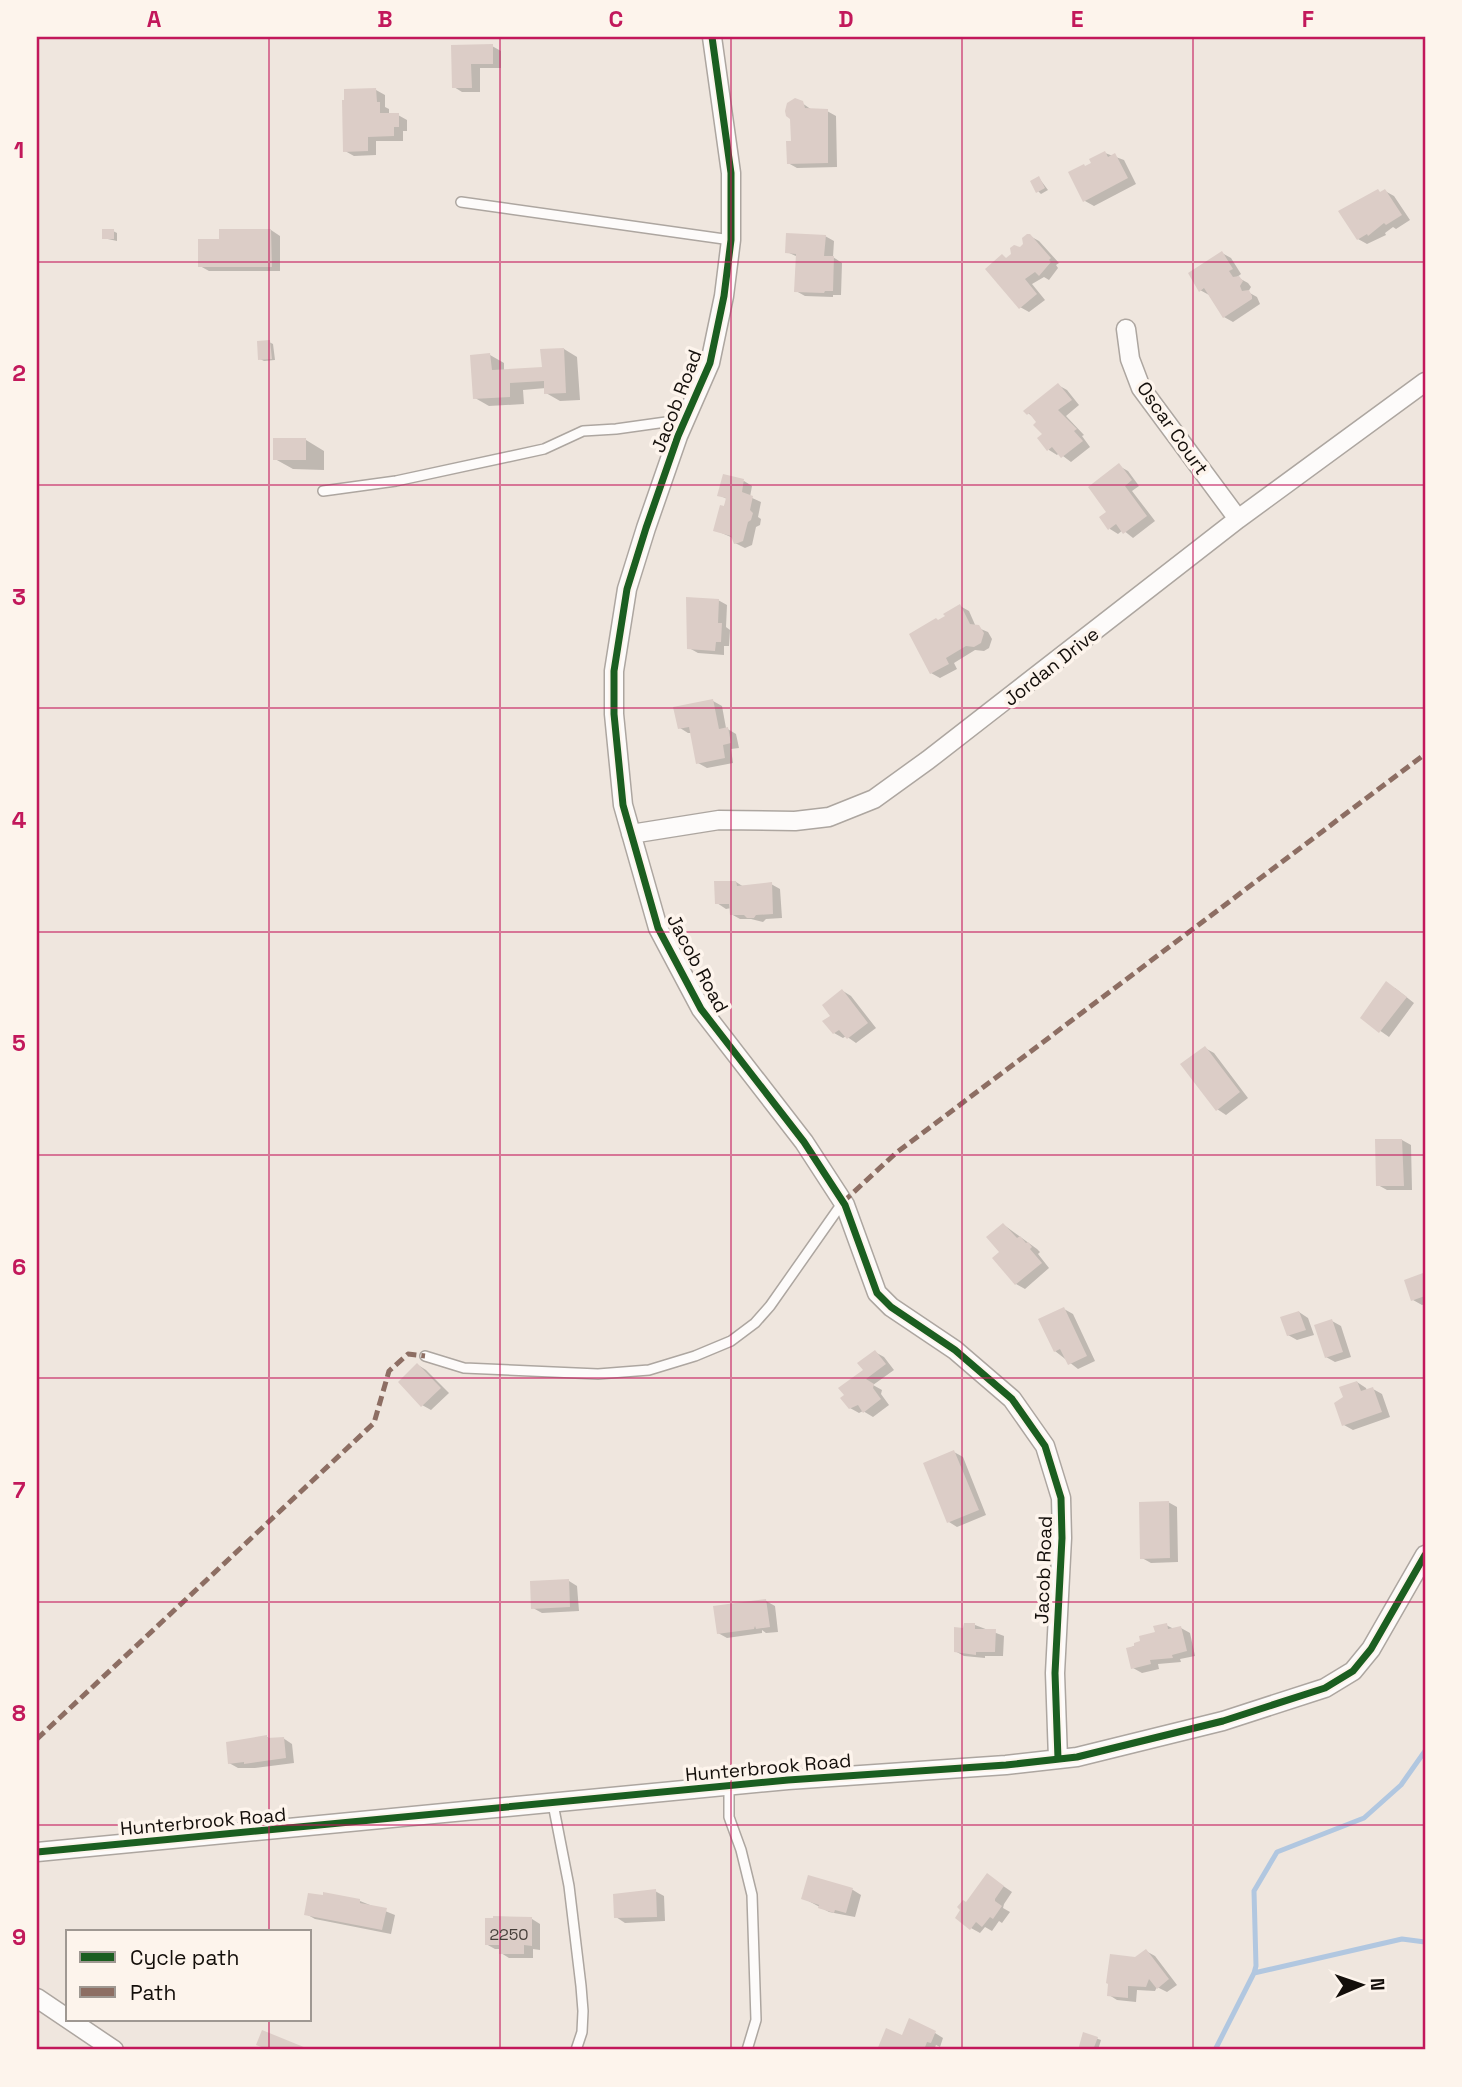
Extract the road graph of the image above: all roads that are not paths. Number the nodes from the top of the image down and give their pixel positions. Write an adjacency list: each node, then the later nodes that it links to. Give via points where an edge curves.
1 (712, 37): 3 (street, Jacob Road, via 732,173)
2 (461, 202): 3 (lane)
3 (731, 240): 6 (street, Jacob Road, via 710,363)
4 (1126, 328): 8 (street, Oscar Court, via 1130,359 1141,388)
5 (1425, 382): 8 (street, Jordan Drive)
6 (682, 428): 7 (lane, via 666,422 583,431 544,449 397,481); 9 (street, Jacob Road, via 627,589 614,671 621,792)
7 (323, 491)
8 (1238, 519): 9 (street, Jordan Drive, via 874,799 814,819 719,820)
9 (631, 834): 10 (street, Jacob Road, via 658,928 701,1009 804,1142)
10 (843, 1202): 11 (lane, via 755,1323 731,1341 695,1356 649,1370 598,1374 464,1368); 13 (street, Jacob Road, via 877,1293 1012,1399 1045,1446 1061,1511 1055,1673)
11 (425, 1356)
12 (1425, 1555): 13 (street, Hunterbrook Road, via 1371,1649 1353,1671 1325,1688 1223,1721)
13 (1058, 1759): 14 (street, Hunterbrook Road)
14 (729, 1786): 15 (street, Hunterbrook Road); 22 (lane, via 729,1817 752,1895 756,2020)
15 (553, 1804): 16 (street, Hunterbrook Road); 21 (lane, via 581,1986 582,2032)
16 (37, 1852)
17 (37, 1998): 18 (street)
18 (66, 2018)
19 (71, 2021): 20 (street)
20 (114, 2050)
21 (576, 2050)
22 (747, 2050)

